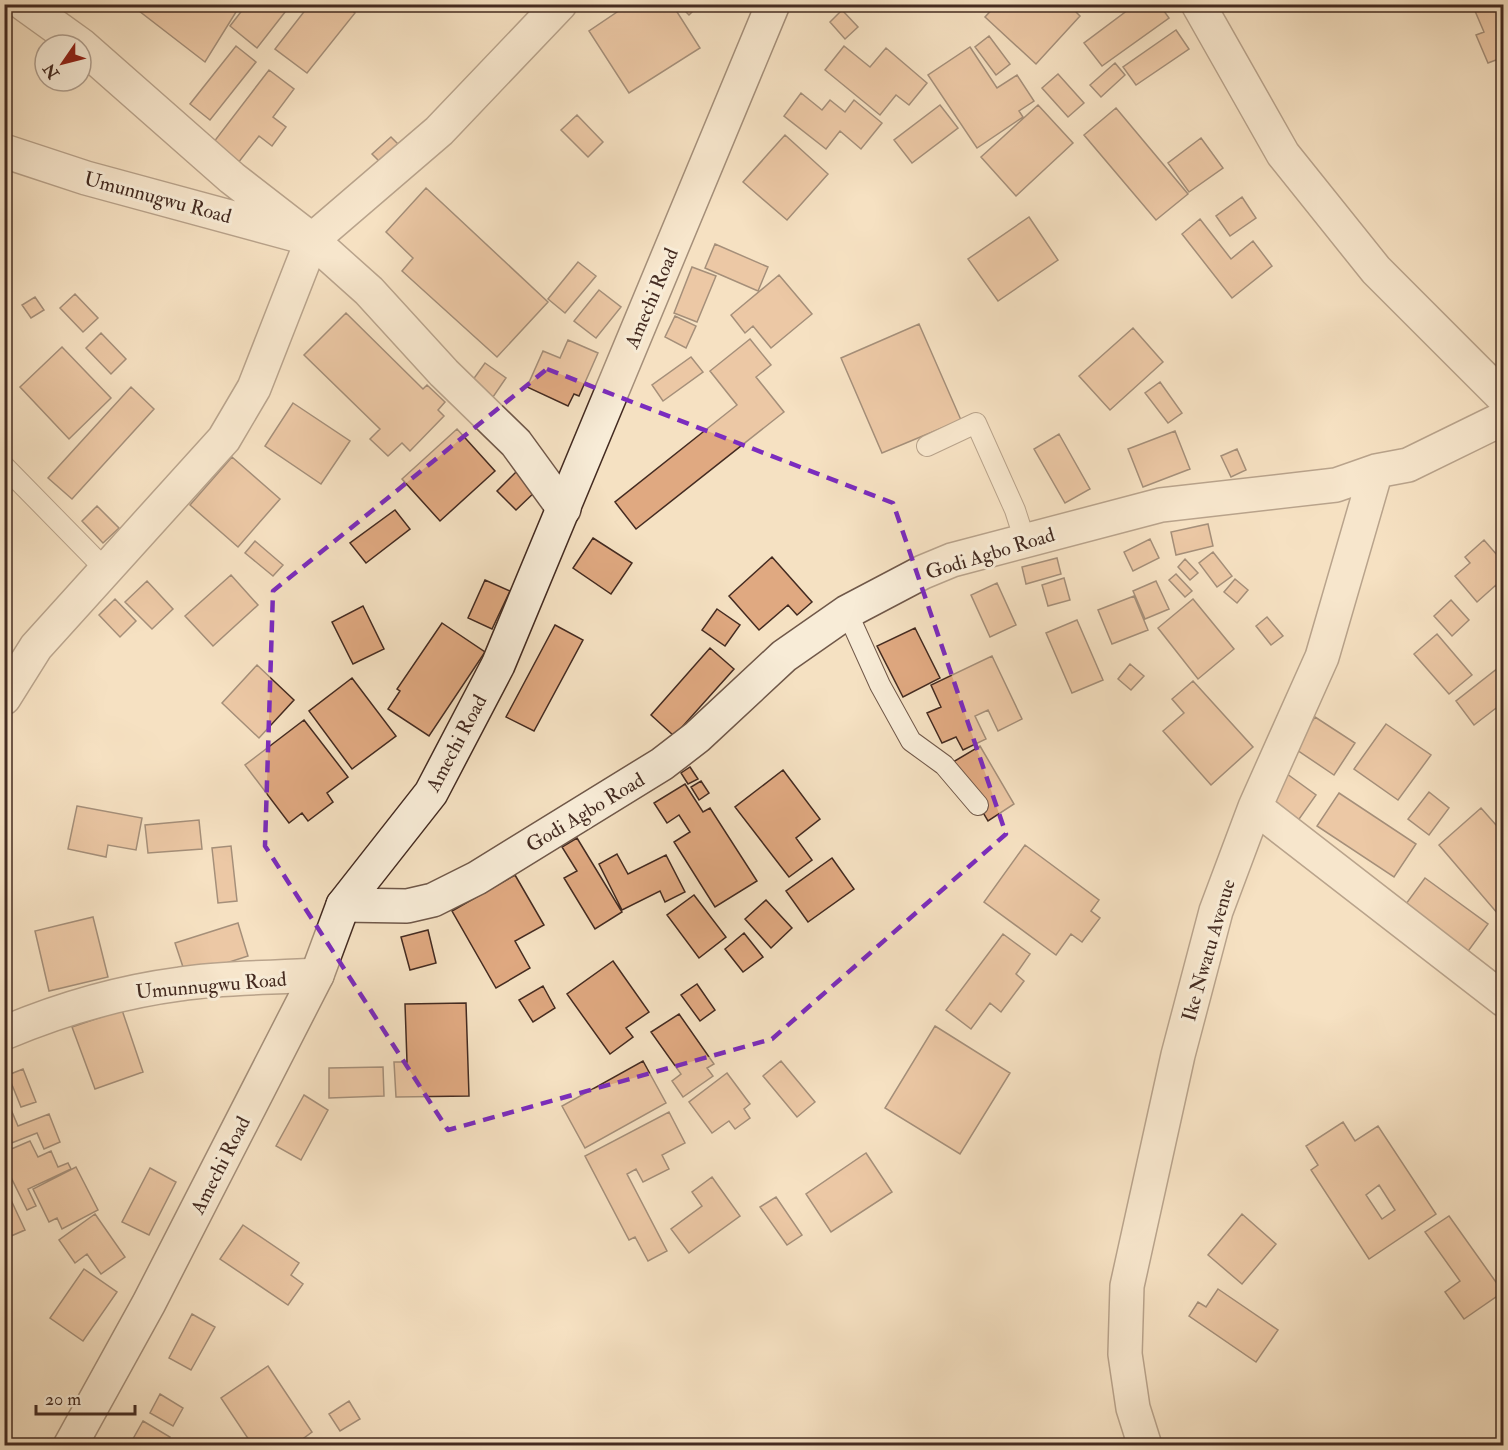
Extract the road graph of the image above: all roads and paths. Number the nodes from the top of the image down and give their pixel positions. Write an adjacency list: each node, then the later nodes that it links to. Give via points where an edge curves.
1 (24, 4): 6 (street, via 81,45 232,178)
2 (560, 4): 6 (street, via 439,131)
3 (773, 4): 12 (street, Amechi Road)
4 (1198, 4): 7 (street, via 1283,154 1376,270)
5 (4, 151): 6 (street, Umunnugwu Road, via 86,178)
6 (312, 240): 12 (street, via 369,291 444,373 516,443); 14 (street, via 254,388 224,439)
7 (1503, 398)
8 (1503, 418): 11 (street, Godi Agbo Road, via 1408,465)
9 (927, 446): 13 (lane, via 976,423 1015,510)
10 (4, 466): 14 (lane)
11 (1376, 471): 13 (street, Godi Agbo Road, via 1336,485 1161,505); 18 (street, Ike Nwatu Avenue, via 1322,657)
12 (564, 509): 19 (street, Amechi Road, via 498,666 431,793)
13 (1024, 541): 15 (street, Godi Agbo Road, via 942,564)
14 (106, 570): 16 (street, via 36,647)
15 (847, 612): 17 (lane, via 911,741 944,765); 19 (street, Godi Agbo Road, via 784,656 662,764 477,878 432,900 407,906)
16 (4, 698)
17 (978, 806)
18 (1255, 807): 21 (street); 24 (street, Ike Nwatu Avenue, via 1216,911 1173,1077 1126,1286 1125,1354 1133,1408)
19 (343, 905): 20 (street, Amechi Road)
20 (317, 975): 22 (street, Umunnugwu Road, via 182,983 126,993 53,1012); 23 (street, Amechi Road, via 149,1303)
21 (1503, 1000)
22 (4, 1033)
23 (70, 1446)
24 (1145, 1446)

